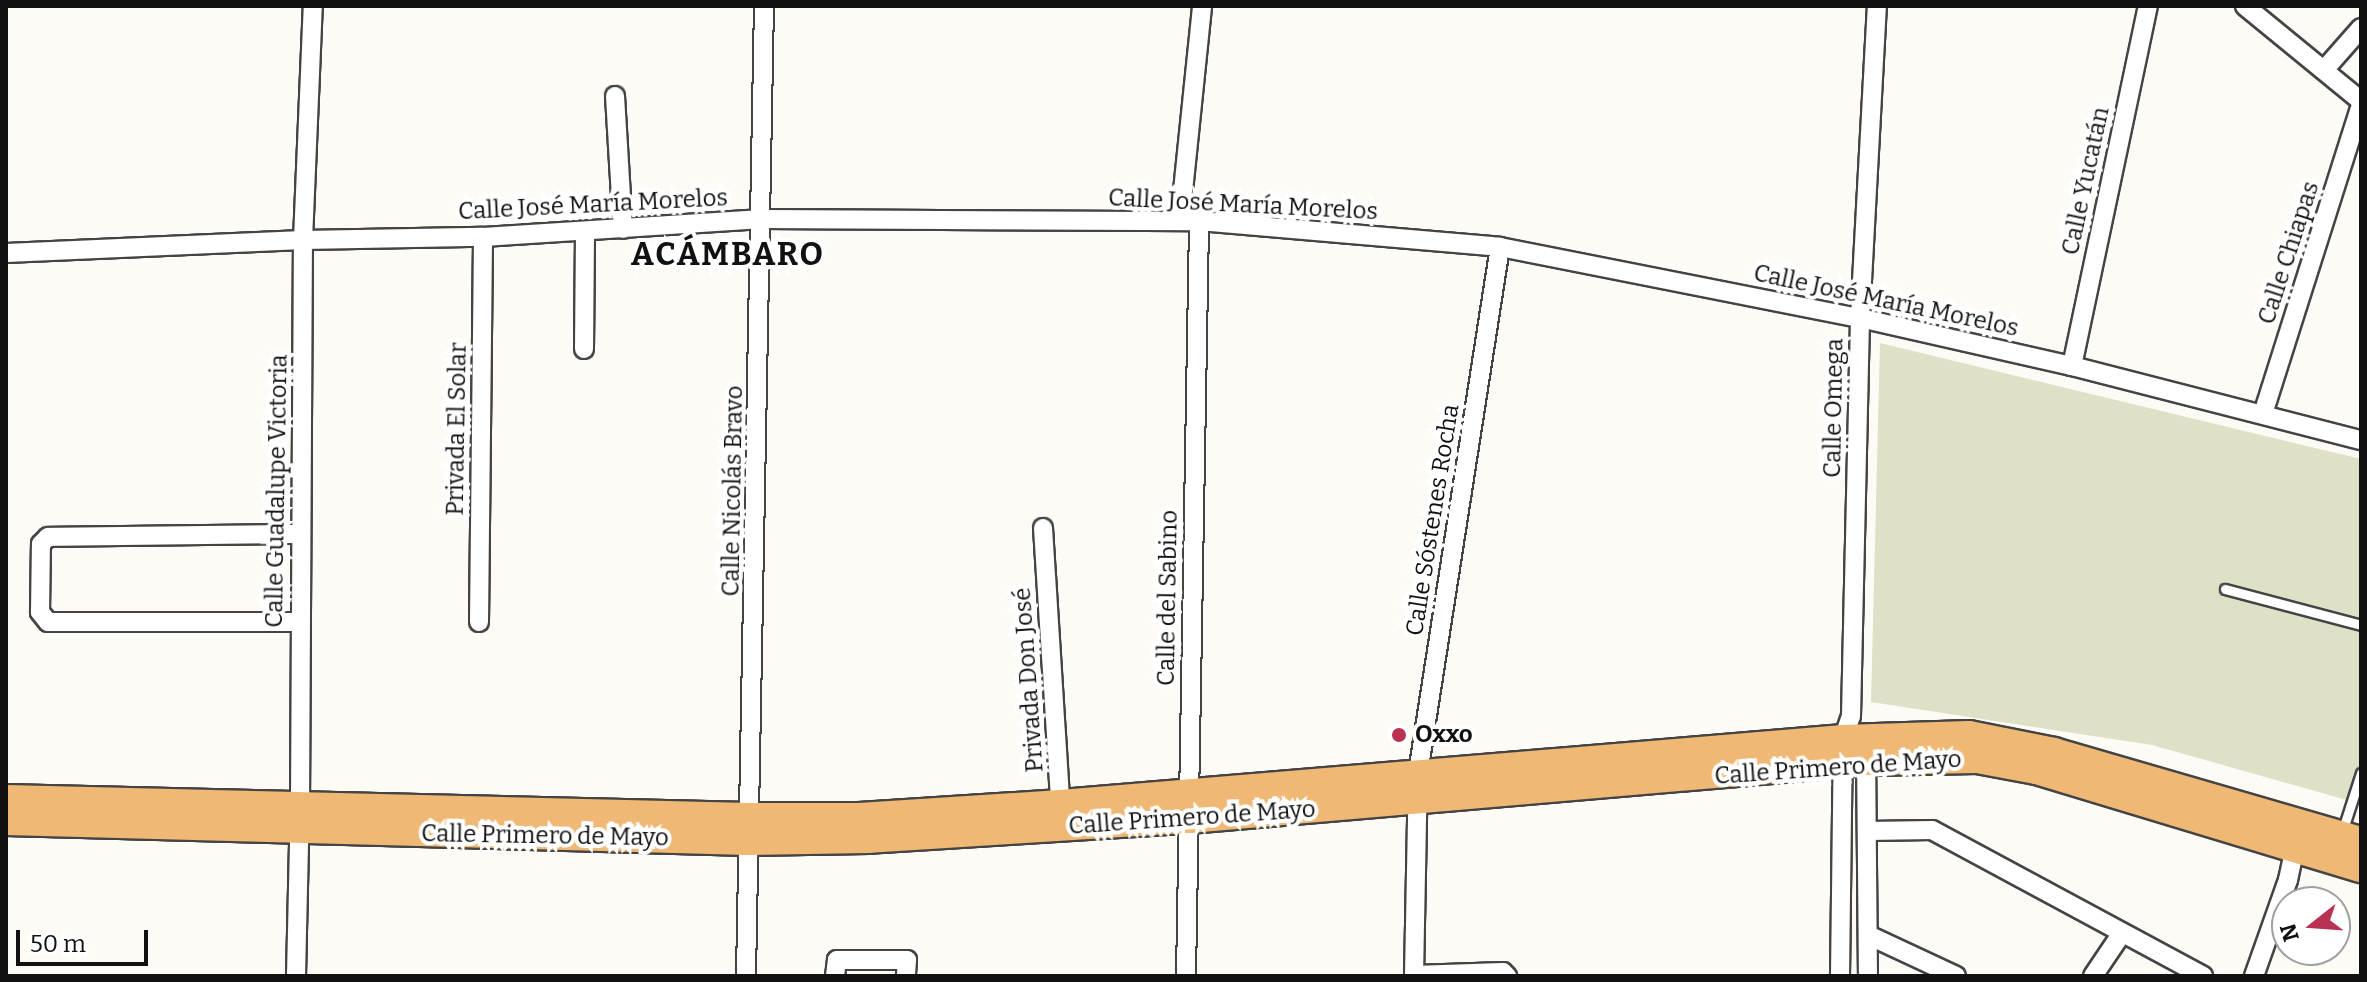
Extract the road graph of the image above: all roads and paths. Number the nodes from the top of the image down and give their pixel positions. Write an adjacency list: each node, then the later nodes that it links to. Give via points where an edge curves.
1 (313, 6): 16 (street, Calle Guadalupe Victoria)
2 (764, 6): 11 (street, Calle Nicolás Bravo)
3 (1202, 6): 12 (street, Calle del Sabino)
4 (1877, 6): 19 (street, Calle Omega)
5 (2148, 6): 21 (street, Calle Yucatán)
6 (2245, 6): 8 (street)
7 (2361, 28): 8 (street)
8 (2324, 70): 10 (street)
9 (615, 96): 13 (street)
10 (2361, 103): 22 (street, Calle Chiapas)
11 (762, 219): 12 (street, Calle José María Morelos); 13 (street, Calle José María Morelos); 38 (street, Calle Nicolás Bravo)
12 (1190, 220): 17 (street, Calle José María Morelos); 34 (street, Calle del Sabino)
13 (623, 229): 14 (street, Calle José María Morelos)
14 (585, 232): 15 (street, Calle José María Morelos); 20 (street)
15 (483, 237): 16 (street, Calle José María Morelos); 28 (street, Privada El Solar)
16 (303, 240): 18 (street, Calle José María Morelos); 25 (street, Calle Guadalupe Victoria)
17 (1500, 247): 19 (street, Calle José María Morelos); 32 (street, Calle Sóstenes Rocha)
18 (6, 253)
19 (1860, 318): 21 (street, Calle José María Morelos); 30 (street, Calle Omega)
20 (584, 349)
21 (2072, 366): 22 (street, Calle José María Morelos)
22 (2263, 414): 23 (street, Calle José María Morelos)
23 (2361, 440)
24 (1043, 528): 35 (street, Privada Don José)
25 (301, 534): 27 (street, Calle Guadalupe Victoria); 27 (street, via 48,537 41,544 44,620)
26 (2225, 589): 29 (lane)
27 (299, 622): 36 (street, Calle Guadalupe Victoria)
28 (479, 622)
29 (2361, 625)
30 (1854, 744): 32 (main road, Calle Primero de Mayo); 39 (street, Calle Omega); 40 (main road, Calle Primero de Mayo, via 2021,767); 52 (street, Calle Omega)
31 (2361, 773): 41 (lane)
32 (1417, 787): 34 (main road, Calle Primero de Mayo); 45 (street, Calle Sóstenes Rocha)
33 (6, 799): 36 (main road, Calle Primero de Mayo)
34 (1189, 806): 35 (main road, Calle Primero de Mayo); 50 (street, Calle del Sabino)
35 (1061, 816): 38 (main road, Calle Primero de Mayo, via 868,839)
36 (300, 818): 37 (main road, Calle Primero de Mayo); 38 (main road, Calle Primero de Mayo); 46 (street, Calle Guadalupe Victoria)
37 (6, 821)
38 (749, 829): 47 (street, Calle Nicolás Bravo)
39 (1868, 831): 43 (street, via 1932,830); 44 (street, Calle Omega)
40 (2297, 833): 41 (main road, Calle Primero de Mayo); 42 (main road, Calle Primero de Mayo); 57 (street)
41 (2351, 838)
42 (2361, 868)
43 (2122, 933): 55 (street); 56 (street)
44 (1868, 935): 53 (street, Calle Omega); 54 (street)
45 (1414, 975): 51 (street)
46 (296, 976)
47 (746, 976)
48 (835, 976): 49 (street, via 837,960 907,960)
49 (906, 976)
50 (1186, 976)
51 (1507, 976)
52 (1840, 976)
53 (1868, 976)
54 (1956, 976)
55 (2093, 976)
56 (2203, 976)
57 (2254, 976)

